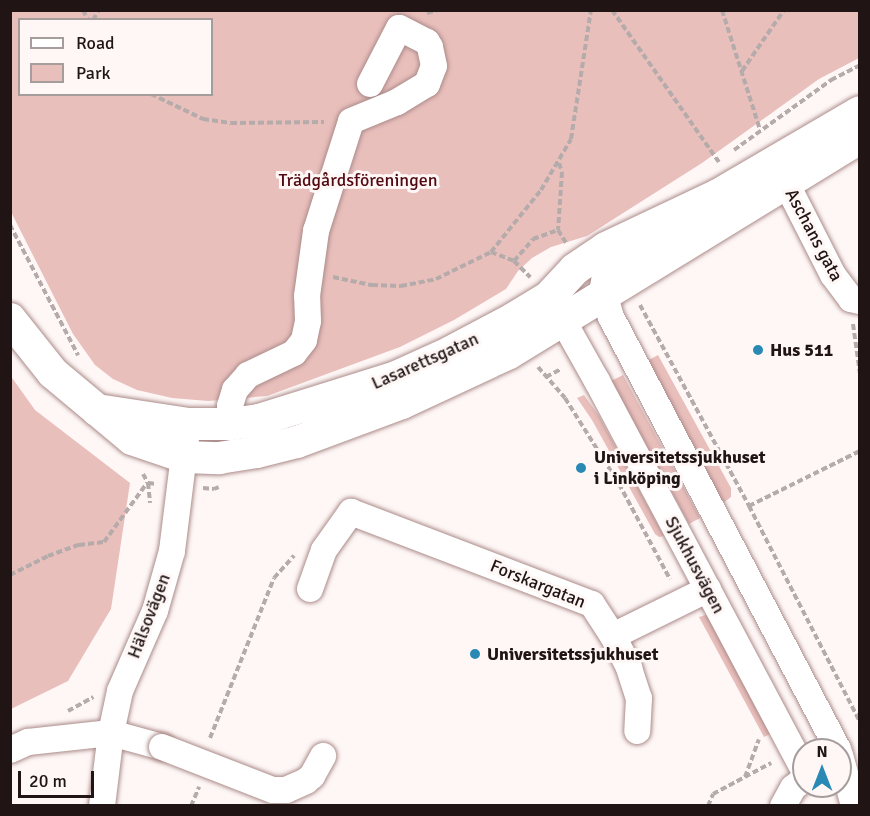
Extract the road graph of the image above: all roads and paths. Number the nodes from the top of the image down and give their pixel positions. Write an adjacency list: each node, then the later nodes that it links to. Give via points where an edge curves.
1 (591, 10): 14 (path, via 571,139)
2 (612, 10): 13 (path)
3 (722, 10): 6 (path)
4 (784, 10): 6 (path)
5 (860, 65): 11 (path, via 831,80)
6 (741, 72): 11 (path)
7 (370, 84): 10 (street, via 399,28 427,42 434,66 427,84 397,102)
8 (155, 96): 10 (path, via 203,119 231,123)
9 (860, 112): 15 (main road, Lasarettsgatan)
10 (351, 121): 20 (street, via 316,231)
11 (760, 130): 13 (path)
12 (860, 138): 15 (main road, Lasarettsgatan)
13 (719, 162): 16 (path)
14 (558, 163): 18 (path); 19 (path, via 562,172 558,230 533,239)
15 (780, 171): 16 (main road, Lasarettsgatan); 21 (main road, Lasarettsgatan); 22 (street, Aschans gata, via 833,274)
16 (714, 181): 21 (street, Lasarettsgatan, via 609,268 604,275); 23 (main road, Lasarettsgatan, via 575,268)
17 (10, 225): 26 (path)
18 (491, 252): 19 (path); 20 (path, via 436,279 400,286 335,278)
19 (514, 261): 23 (path)
20 (310, 268): 31 (street, via 304,340 294,353 248,375 235,390 230,406)
21 (605, 295): 23 (main road, Lasarettsgatan); 48 (street, via 624,344)
22 (855, 300): 28 (path)
23 (545, 301): 31 (main road, Lasarettsgatan, via 396,377 260,420); 33 (main road, Lasarettsgatan, via 459,378 402,403 297,442 219,458); 40 (street, Sjukhusvägen)
24 (638, 302): 36 (path)
25 (10, 319): 29 (main road, Lasarettsgatan, via 53,373)
26 (83, 361)
27 (536, 365): 34 (path, via 565,398)
28 (860, 375)
29 (97, 410): 30 (main road, Lasarettsgatan); 33 (main road, Lasarettsgatan, via 132,439)
30 (188, 424): 31 (main road, Lasarettsgatan); 33 (street, Hälsovägen)
31 (231, 424)
32 (860, 451): 36 (path)
33 (185, 457): 46 (street, Hälsovägen, via 179,512 163,584 120,691)
34 (619, 484)
35 (151, 505): 38 (path, via 148,483 104,542 79,545)
36 (749, 506): 44 (path)
37 (295, 555): 50 (path, via 274,578 210,738)
38 (10, 575)
39 (310, 589): 41 (street, Forskargatan, via 324,550 351,512 592,604)
40 (708, 589): 41 (street); 49 (street, Sjukhusvägen)
41 (613, 636): 45 (street, Forskargatan, via 639,698)
42 (97, 687): 43 (path, via 92,698)
43 (61, 714)
44 (859, 719)
45 (637, 731)
46 (111, 733): 51 (street, via 28,742); 52 (street, bridge, via 162,747 273,790 286,790 306,781); 56 (street, Hälsovägen)
47 (759, 738): 53 (path)
48 (833, 738)
49 (792, 747)
50 (214, 748)
51 (10, 750)
52 (323, 756)
53 (745, 777)
54 (201, 780): 57 (path)
55 (792, 790): 58 (street)
56 (102, 806)
57 (191, 806)
58 (783, 806)

